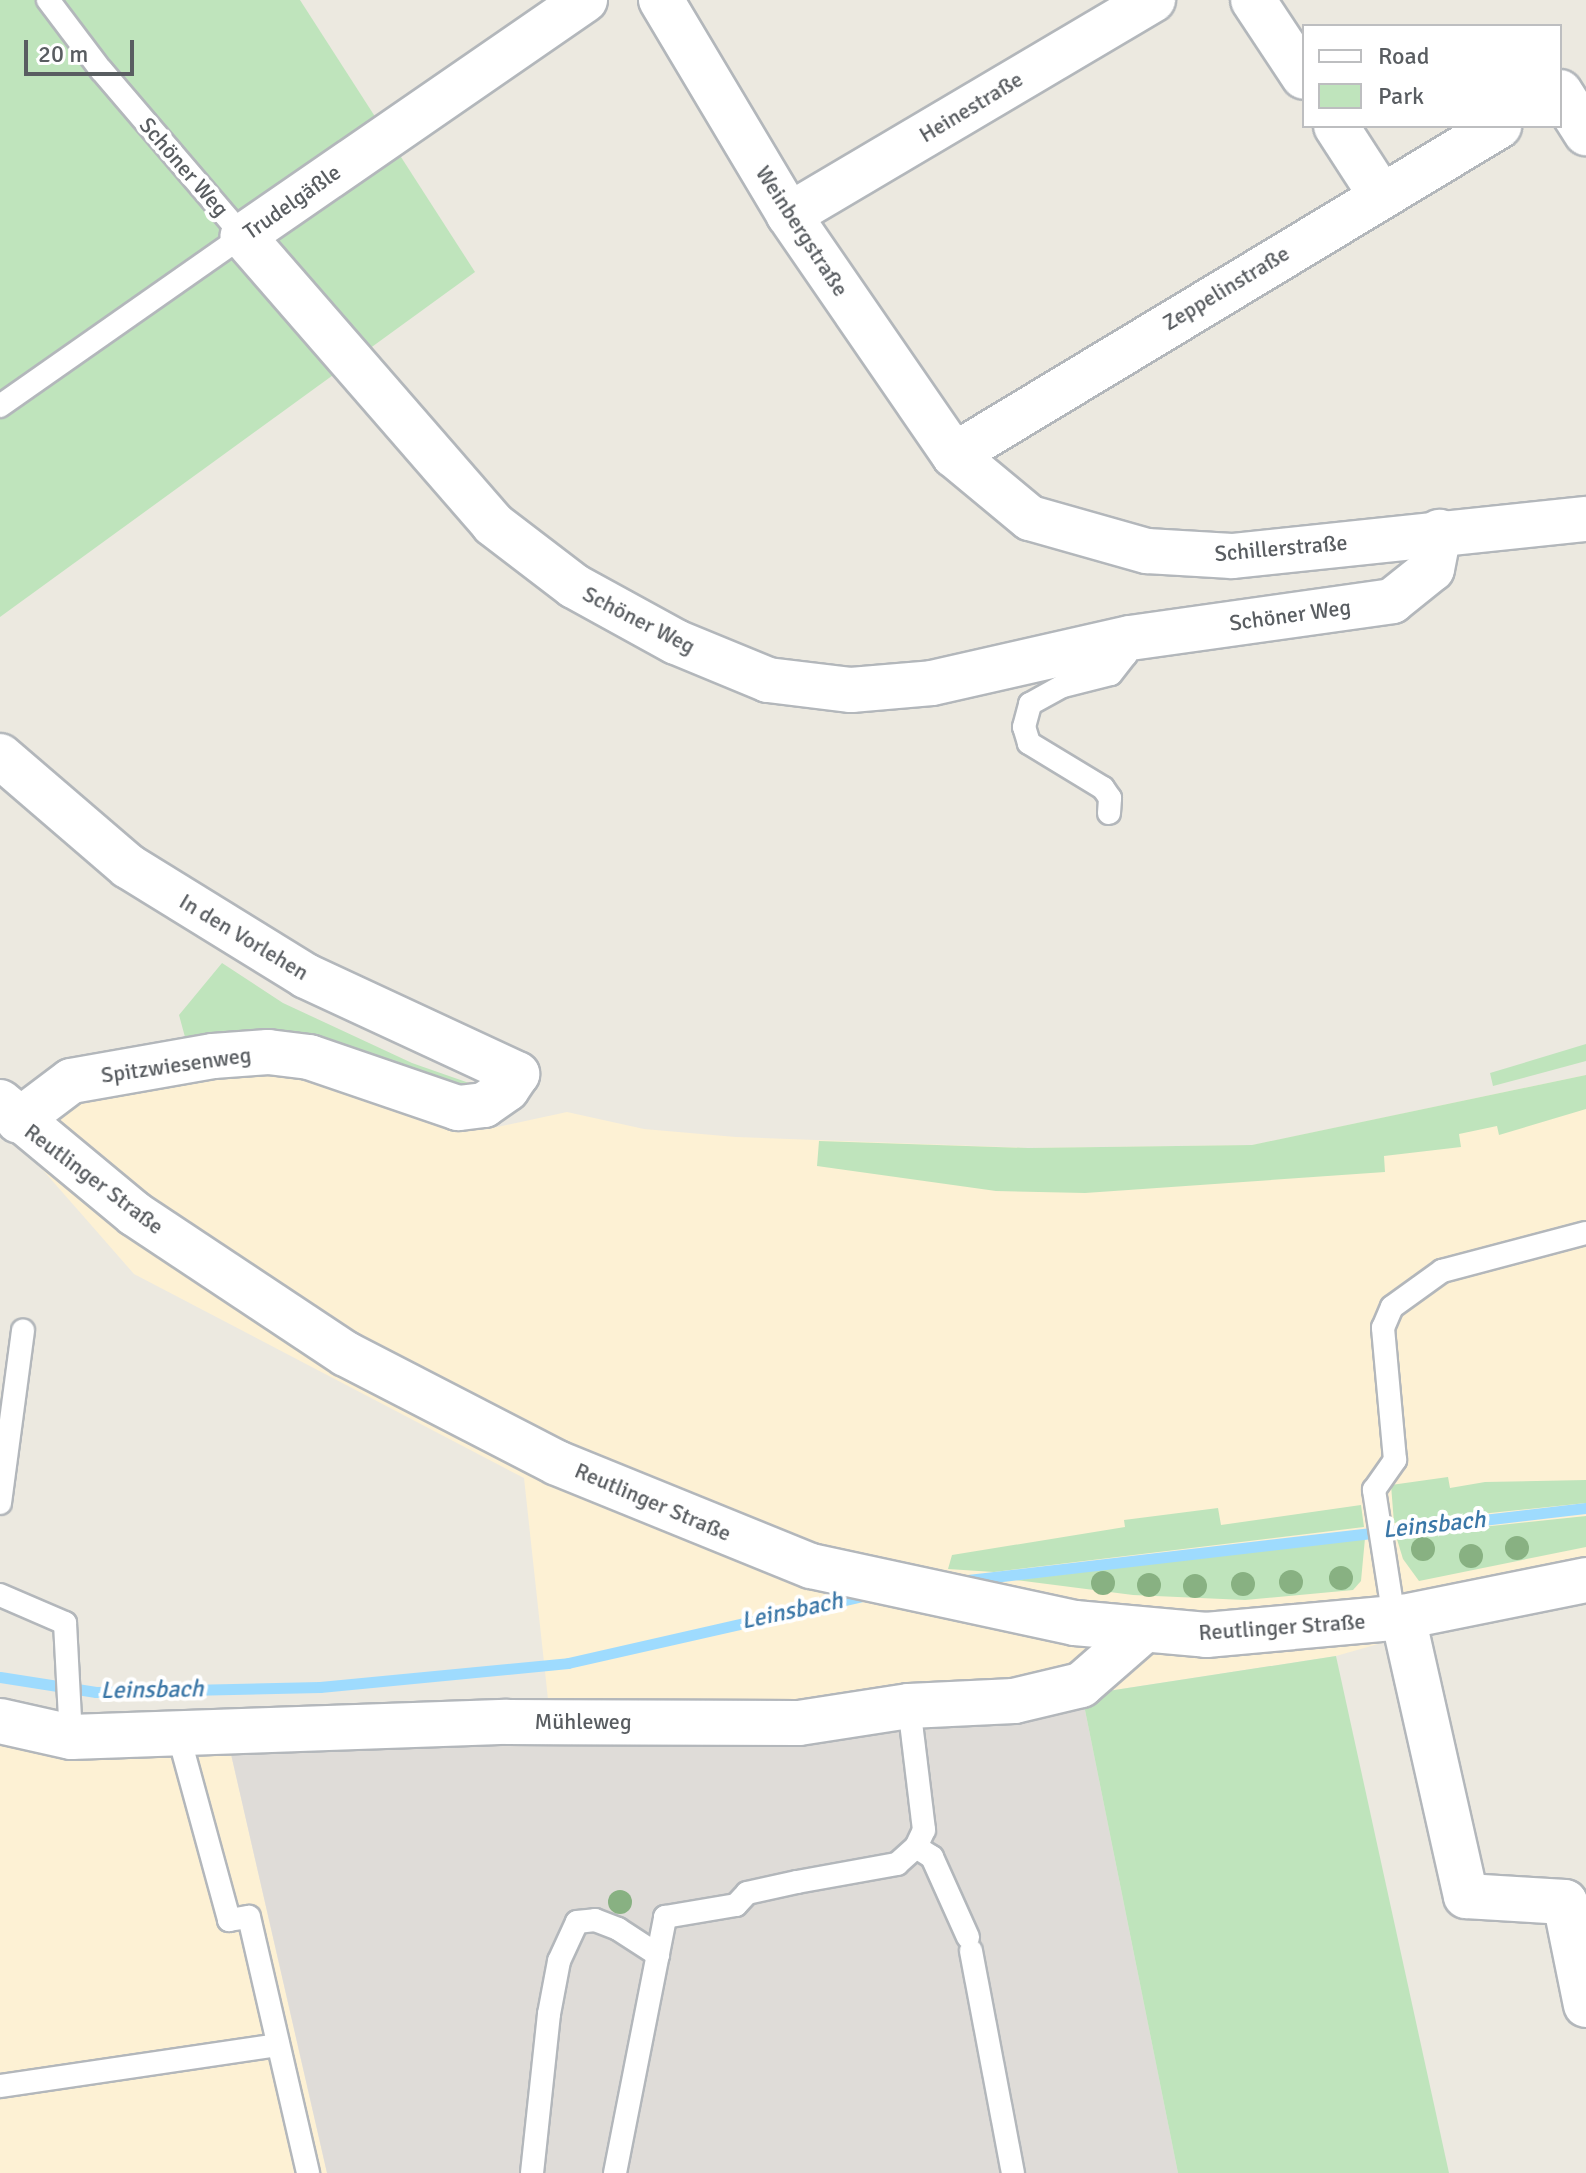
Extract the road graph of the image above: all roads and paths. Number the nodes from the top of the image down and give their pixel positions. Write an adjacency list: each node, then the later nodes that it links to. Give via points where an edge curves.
1 (48, 0): 15 (lane, Schöner Weg)
2 (585, 0): 15 (street, Trudelgäßle)
3 (661, 0): 14 (street, Weinbergstraße)
4 (1153, 0): 14 (street, Heinestraße)
5 (1253, 0): 6 (street)
6 (1302, 74)
7 (1586, 76): 8 (street)
8 (1562, 91)
9 (1562, 95): 12 (street)
10 (1337, 128): 13 (street)
11 (1496, 128): 13 (street, Zeppelinstraße)
12 (1586, 133)
13 (1380, 194): 17 (street, Zeppelinstraße)
14 (789, 215): 17 (street, Weinbergstraße)
15 (243, 236): 16 (lane, Trudelgäßle); 20 (street, Schöner Weg, via 493,524 574,586 676,642 768,680 851,690 932,683)
16 (0, 406)
17 (954, 455): 19 (street, Schillerstraße, via 1030,518 1147,551 1232,556)
18 (1586, 519): 19 (street, Schillerstraße)
19 (1439, 532): 20 (street, Schöner Weg, via 1432,569 1392,601)
20 (1126, 639): 22 (lane, via 1126,655 1111,674 1063,686 1030,704 1024,727 1029,743 1103,788 1110,798)
21 (0, 756): 23 (street, In den Vorlehen, via 128,866 306,976)
22 (1109, 813)
23 (517, 1074): 24 (street, Spitzwiesenweg, via 507,1089 484,1105 458,1108 309,1057 268,1052 213,1056 71,1081)
24 (9, 1111): 31 (street, Reutlinger Straße, via 135,1214 346,1354 557,1463 811,1566 1075,1623)
25 (1586, 1233): 30 (lane, via 1442,1271 1392,1307 1383,1328 1395,1460 1374,1490)
26 (23, 1331): 27 (lane)
27 (0, 1503)
28 (1586, 1580): 30 (street, Reutlinger Straße)
29 (0, 1595): 34 (lane, via 65,1623)
30 (1399, 1617): 31 (street, Reutlinger Straße, via 1206,1635); 38 (street, via 1466,1896 1565,1902)
31 (1143, 1631): 32 (street, Mühleweg, via 1081,1685 1014,1701)
32 (909, 1706): 35 (street, Mühleweg, via 799,1723 507,1722); 36 (lane, via 924,1830)
33 (0, 1721): 34 (street, Mühleweg)
34 (71, 1725): 35 (street, Mühleweg)
35 (178, 1733): 39 (lane, via 229,1920 249,1917)
36 (916, 1847): 37 (lane, via 897,1864 747,1893 736,1905 665,1917); 44 (lane, via 932,1857 969,1944)
37 (658, 1955): 42 (lane, via 618,1929 595,1920 577,1922 559,1961 549,2014); 43 (lane)
38 (1586, 2005)
39 (278, 2045): 40 (lane); 41 (lane)
40 (0, 2086)
41 (308, 2173)
42 (532, 2173)
43 (615, 2173)
44 (1013, 2173)

